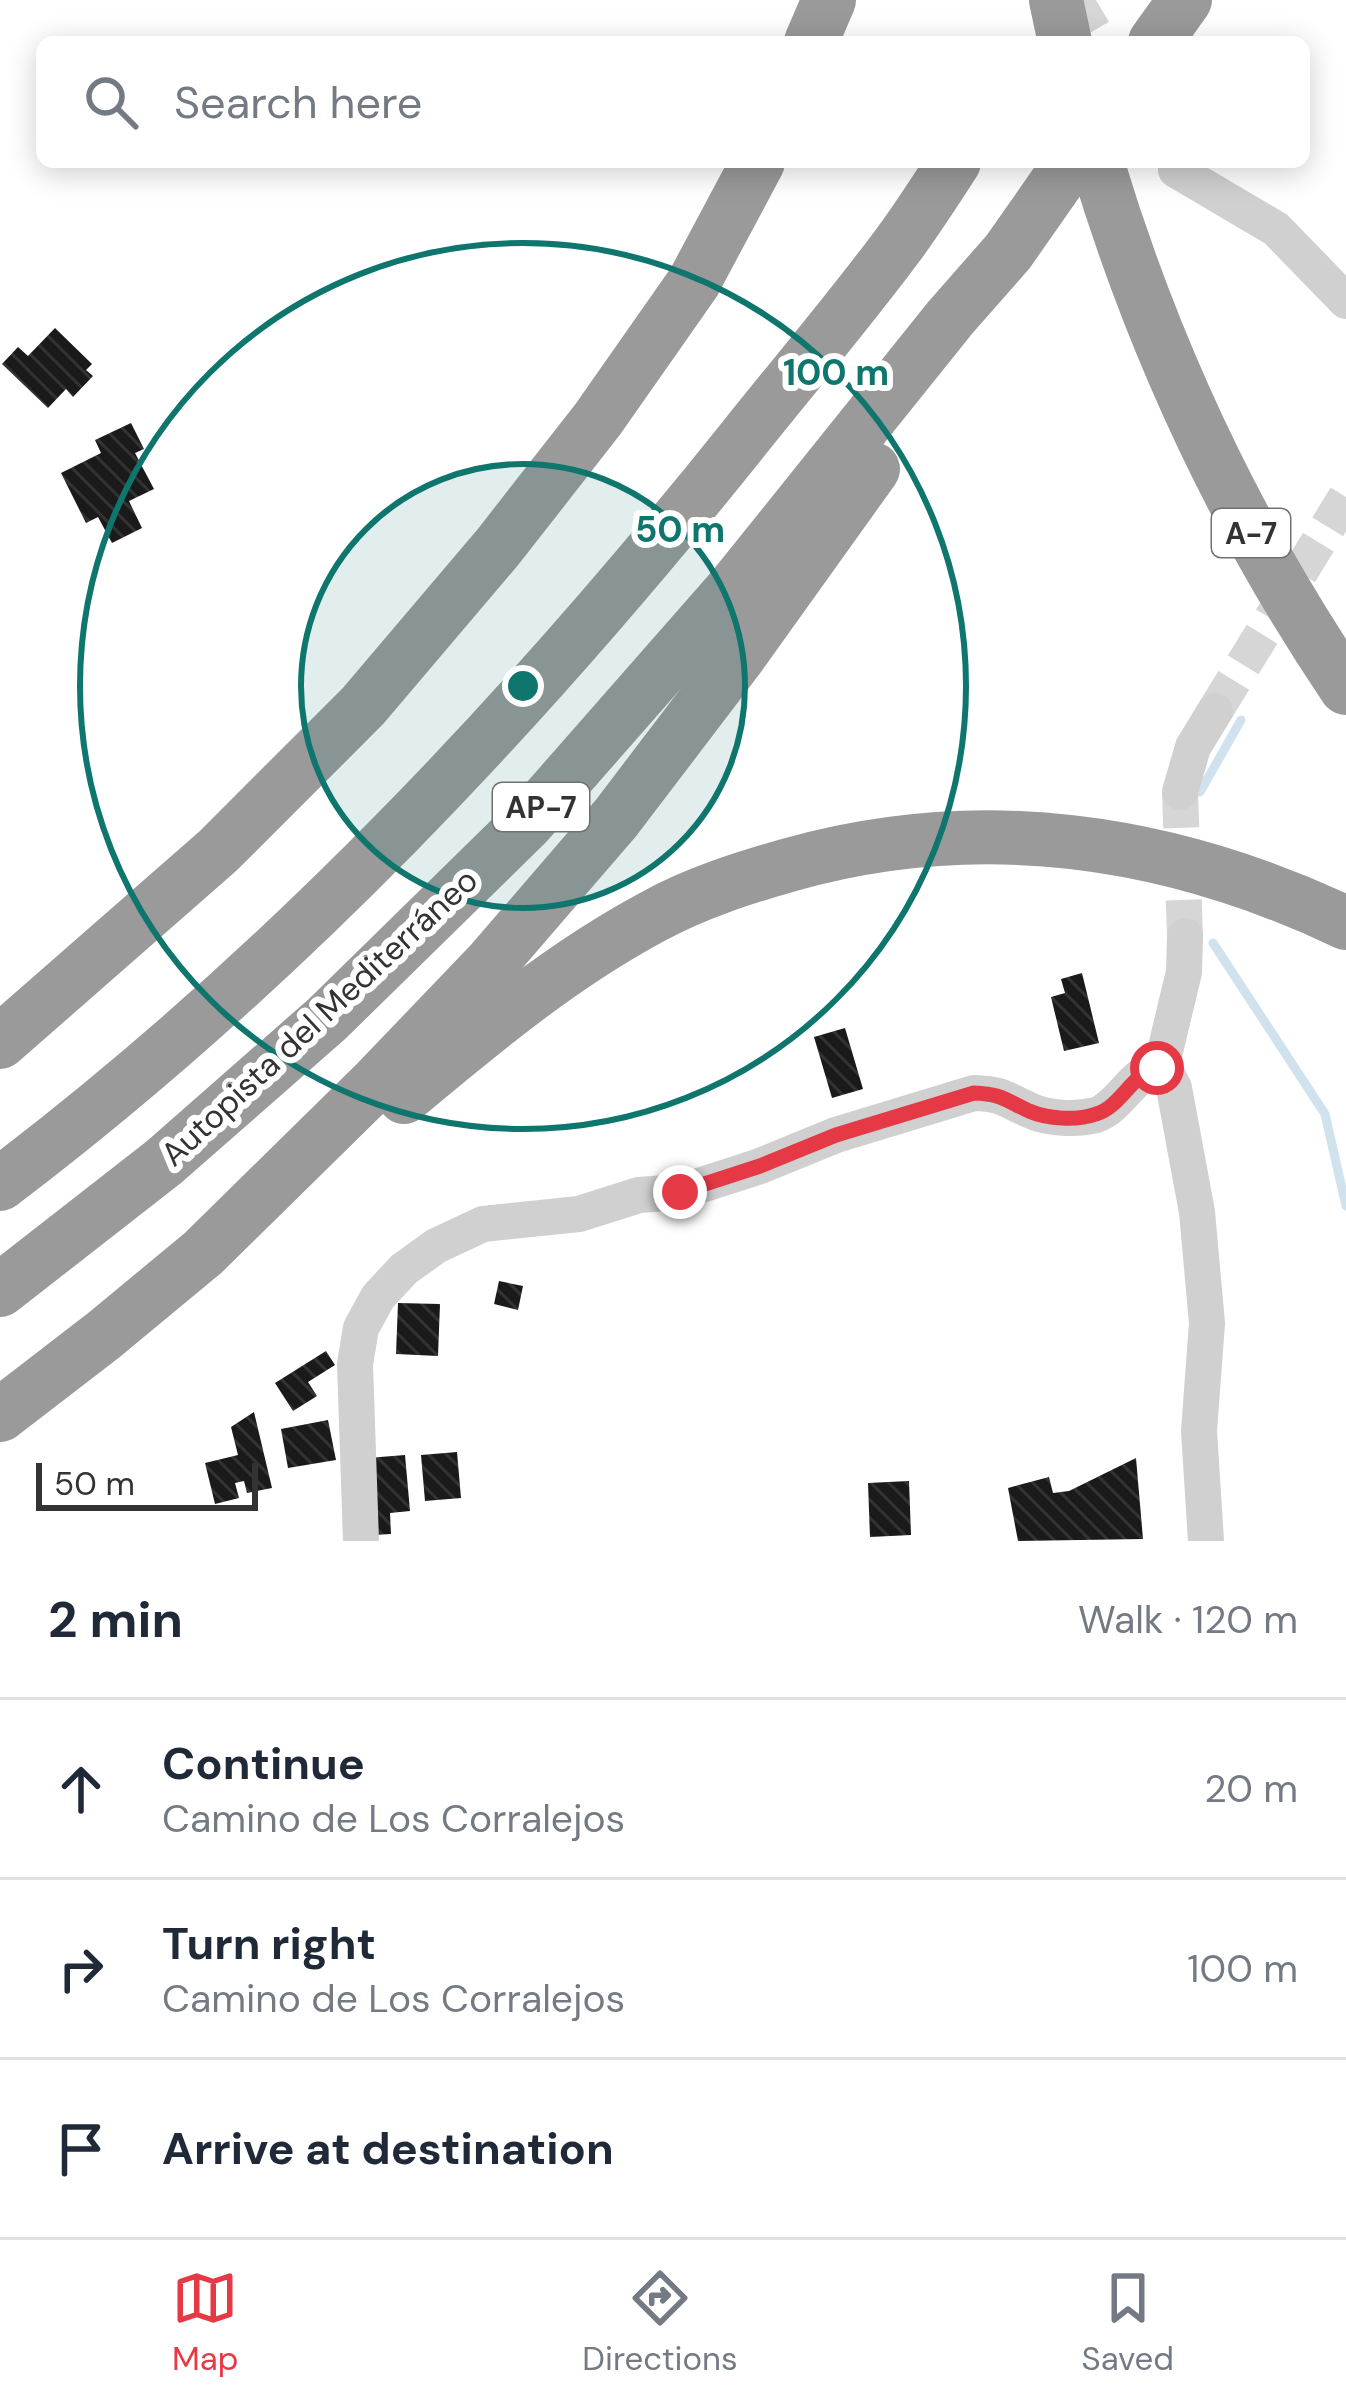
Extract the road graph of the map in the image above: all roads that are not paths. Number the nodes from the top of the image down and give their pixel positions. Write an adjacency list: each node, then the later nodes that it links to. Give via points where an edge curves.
1 (829, 0): 4 (highway)
2 (1060, 0): 5 (highway); 6 (highway, bridge)
3 (1185, 0): 7 (highway)
4 (814, 36)
5 (1039, 36)
6 (1064, 36)
7 (1159, 36)
8 (755, 168): 20 (highway, via 694,281 598,419 363,706 218,851)
9 (951, 168): 22 (highway, AP-7, via 668,533 507,716 354,878 189,1030)
10 (1067, 168): 13 (highway, Autopista del Mediterráneo / AP-7)
11 (1099, 168): 15 (highway, A-7, via 1170,370 1213,463)
12 (1176, 170): 14 (street, via 1276,229)
13 (1008, 252): 23 (highway, via 972,330 616,818 475,980); 24 (highway, Autopista del Mediterráneo / AP-7, via 735,586 527,823 310,1034)
14 (1346, 301)
15 (1346, 688)
16 (1215, 711): 17 (street)
17 (1180, 792)
18 (1346, 923): 23 (highway, via 1175,860 1016,836 837,851 743,878 656,914 576,962 255,1221)
19 (1186, 936): 21 (street)
20 (0, 1042)
21 (1161, 1068): 26 (street, via 1148,1070 1100,1114 1052,1117 974,1093 680,1192 483,1224 436,1246 404,1269 362,1328 355,1364); 27 (street, via 1174,1088 1202,1264)
22 (0, 1184)
23 (203, 1252): 25 (highway)
24 (0, 1290)
25 (0, 1415)
26 (362, 1541)
27 (1206, 1541)

